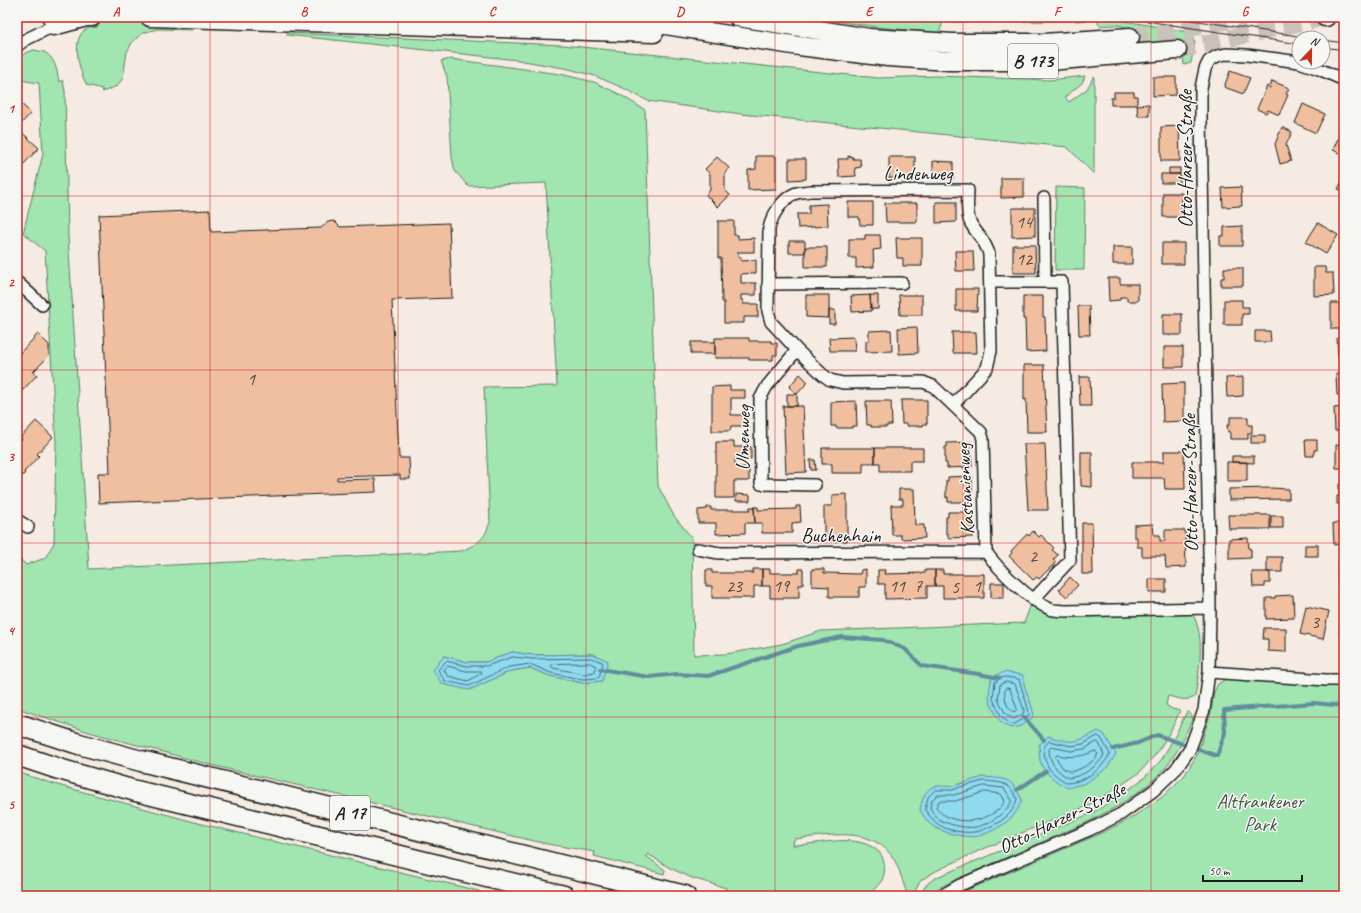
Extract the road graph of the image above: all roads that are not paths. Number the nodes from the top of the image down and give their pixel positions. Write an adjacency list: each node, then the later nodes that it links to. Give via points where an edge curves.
1 (92, 17): 5 (highway)
2 (150, 17): 6 (highway, via 630,32)
3 (615, 17): 6 (highway, B 173)
4 (738, 17): 7 (highway, B 173, via 869,38 953,43)
5 (50, 22): 8 (street)
6 (707, 32): 9 (highway, B 173, via 844,52 948,61 1049,61)
7 (1130, 38)
8 (17, 46)
9 (1177, 50)
10 (1344, 80): 27 (street, Otto-Harzer-Straße, via 1299,62 1247,55 1217,56 1209,61 1205,69 1201,88 1201,118)
11 (794, 194): 14 (street, Lindenweg, via 810,191 968,190 968,217 986,244); 17 (street, Kastanienweg, via 780,206 771,220)
12 (1044, 198): 15 (street)
13 (17, 282): 18 (street)
14 (990, 282): 15 (street); 20 (street, Lindenweg, via 991,351 986,368)
15 (1045, 282): 26 (street, via 1062,282 1070,560)
16 (902, 283): 17 (street)
17 (768, 284): 19 (street, Kastanienweg, via 768,311 771,322)
18 (42, 305)
19 (797, 350): 20 (street, Kastanienweg, via 830,380 843,383 923,382 933,386); 21 (street, Ulmenweg, via 767,386 760,399 761,484)
20 (953, 405): 25 (street, Kastanienweg, via 981,432 983,439)
21 (815, 485)
22 (17, 520): 23 (street)
23 (28, 527)
24 (698, 549): 25 (street, Buchenhain, via 719,553)
25 (986, 552): 26 (street, Kastanienweg)
26 (1033, 600): 27 (street, Kastanienweg, via 1051,609 1065,611)
27 (1210, 608): 28 (street, Otto-Harzer-Straße)
28 (1209, 672): 29 (street); 34 (street, Otto-Harzer-Straße, via 1204,710 1190,749 1176,769 1153,791 1121,814 1095,827)
29 (1344, 680)
30 (17, 724): 33 (highway, A 17, via 141,761)
31 (17, 755): 32 (highway, A 17, via 140,792)
32 (564, 896)
33 (685, 896)
34 (940, 896)

